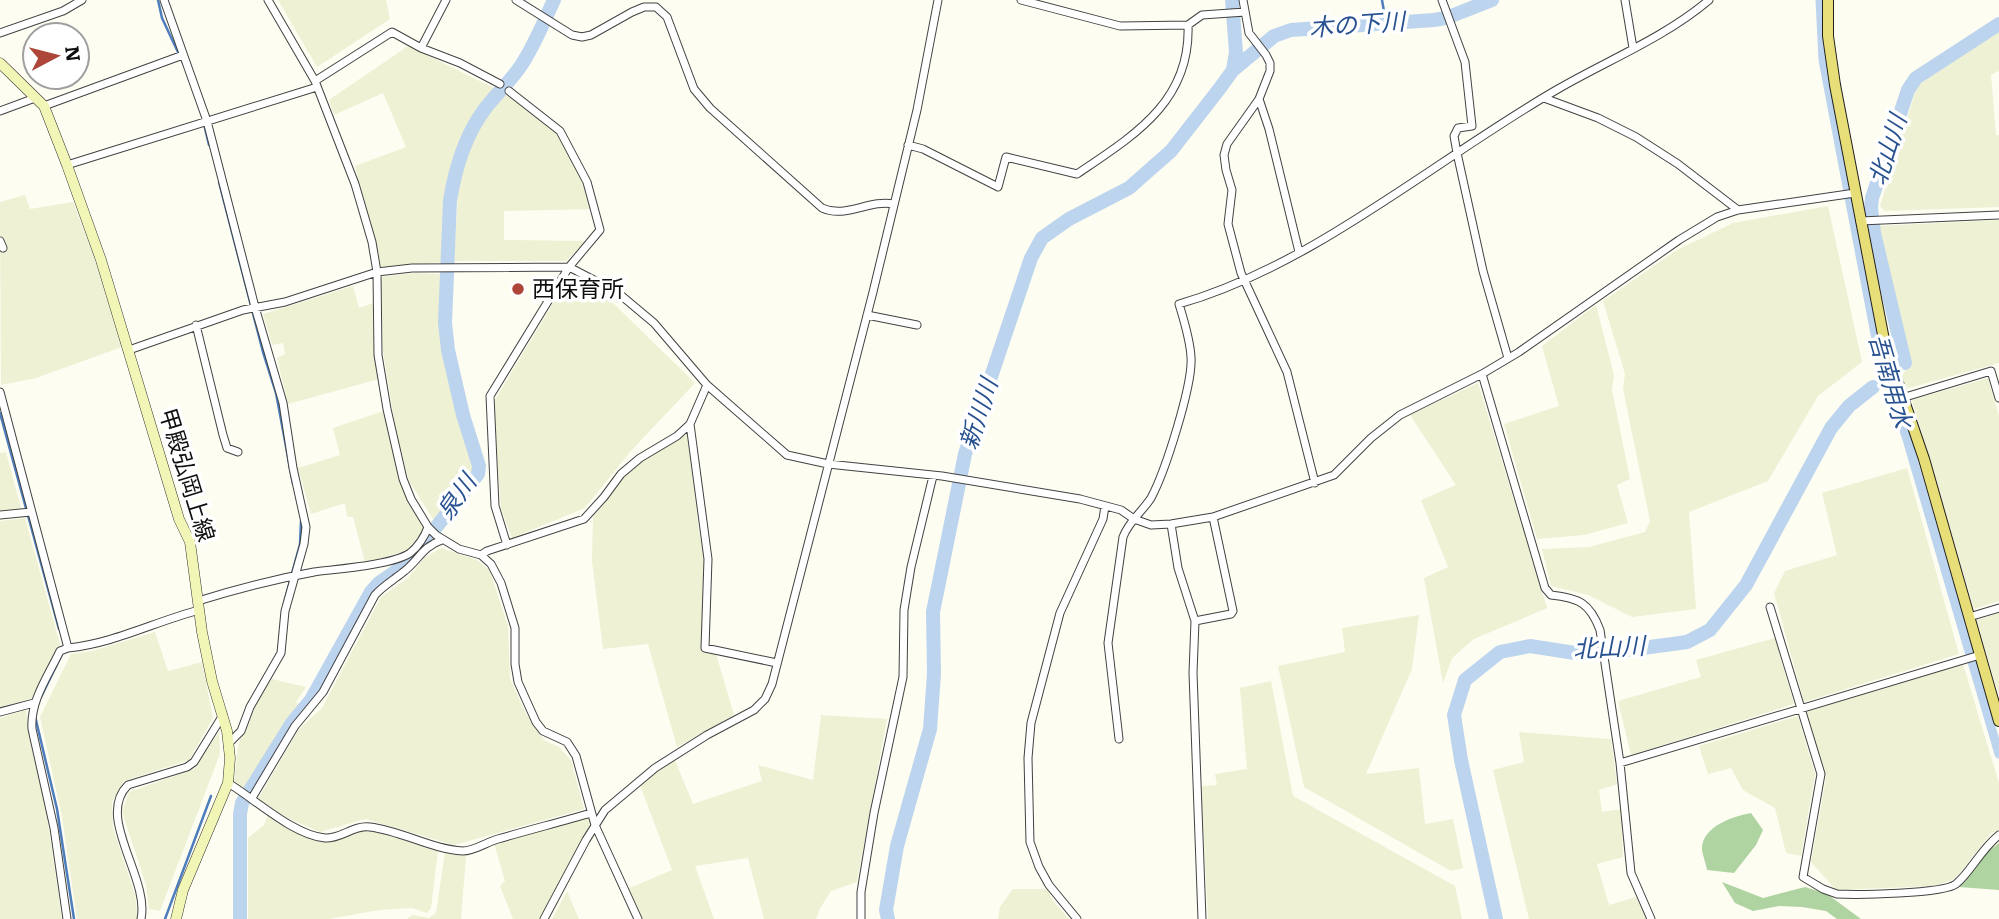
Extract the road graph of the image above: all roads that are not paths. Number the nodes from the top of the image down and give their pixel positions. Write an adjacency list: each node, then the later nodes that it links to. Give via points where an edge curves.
1 (82, 0): 15 (street)
2 (164, 0): 18 (street)
3 (268, 0): 20 (street)
4 (446, 0): 16 (street)
5 (516, 0): 33 (street, via 582,37 644,7 656,7 667,17 694,89 822,208 841,212 876,203)
6 (938, 0): 29 (street)
7 (1021, 0): 14 (street, via 1113,25)
8 (1243, 0): 13 (street)
9 (1442, 0): 30 (street, via 1468,74 1472,126 1458,128 1454,136)
10 (1625, 0): 17 (street)
11 (1709, 0): 17 (street, via 1686,19)
12 (1828, 0): 32 (main road, via 1828,36)
13 (1243, 12): 14 (street, via 1202,15); 25 (street, via 1249,33 1270,63)
14 (1188, 26): 29 (street, via 1187,55 1179,81 1158,113 1135,135 1077,174 1006,156 998,187)
15 (0, 33)
16 (421, 48): 20 (street, via 392,32); 21 (street)
17 (1633, 48): 24 (street)
18 (179, 56): 26 (street); 28 (street, via 197,88)
19 (0, 63): 23 (main road, 甲殿弘岡上線)
20 (316, 84): 28 (street); 39 (street, via 355,184)
21 (500, 85)
22 (509, 91): 38 (street, via 560,131 590,191 600,230)
23 (36, 98): 26 (main road, 甲殿弘岡上線); 27 (street)
24 (1544, 98): 30 (street); 34 (street, via 1636,137)
25 (1259, 99): 37 (street); 40 (street, via 1224,155 1232,190 1227,224)
26 (44, 106): 31 (main road, 甲殿弘岡上線)
27 (0, 111)
28 (204, 122): 31 (street); 41 (street)
29 (908, 145): 33 (street)
30 (1457, 153): 37 (street); 46 (street)
31 (67, 165): 45 (main road, 甲殿弘岡上線)
32 (1850, 193): 34 (street); 36 (main road)
33 (894, 204): 42 (street)
34 (1738, 209): 46 (street, via 1704,224)
35 (1999, 215): 36 (street)
36 (1864, 221): 50 (main road, via 1885,345)
37 (1299, 252): 40 (street)
38 (569, 267): 39 (street); 48 (street, via 617,292 654,323); 64 (street, via 490,396 495,506)
39 (377, 272): 41 (street); 63 (street, via 378,355 387,409 403,479)
40 (1246, 281): 56 (street, via 1287,372); 61 (street, via 1179,304 1191,372 1163,470 1150,499)
41 (254, 308): 43 (street); 66 (street, via 283,403 306,527)
42 (867, 315): 44 (street); 54 (street)
43 (196, 325): 45 (street); 53 (street, via 222,435 227,448)
44 (917, 325)
45 (129, 350): 67 (main road, 甲殿弘岡上線, via 179,519 190,542)
46 (1508, 358): 47 (street)
47 (1482, 374): 56 (street, via 1410,408 1334,475); 82 (street, via 1545,588 1551,595 1587,605 1600,630)
48 (706, 385): 52 (street); 54 (street, via 787,455)
49 (0, 392): 58 (street)
50 (1902, 398): 51 (street, via 1991,371); 70 (main road)
51 (1999, 398)
52 (690, 424): 64 (street, via 621,474 584,519); 74 (street, via 708,559 705,648)
53 (238, 452)
54 (828, 464): 55 (street); 74 (street)
55 (933, 476): 57 (street); 93 (street, via 904,610 903,677 874,813)
56 (1315, 483): 60 (street)
57 (1105, 506): 61 (street); 94 (street, via 1060,612 1031,723 1028,758 1031,842 1038,867)
58 (27, 513): 59 (street); 72 (street)
59 (0, 515)
60 (1213, 517): 62 (street); 71 (street, via 1233,611)
61 (1134, 519): 62 (street); 80 (street, via 1123,537 1108,643)
62 (1171, 524): 71 (street, via 1178,568)
63 (434, 533): 65 (street, via 459,549); 66 (street, via 426,534 408,555); 84 (street, via 414,563 375,595 323,692)
64 (507, 545): 65 (street)
65 (481, 555): 85 (street, via 501,583 511,612 518,682 543,731 567,742 576,756)
66 (290, 578): 67 (street); 81 (street, via 281,653 241,731)
67 (198, 606): 72 (street, via 122,637); 78 (main road, 甲殿弘岡上線)
68 (1770, 607): 76 (street)
69 (1999, 608): 70 (street)
70 (1969, 617): 73 (main road)
71 (1195, 621): 95 (street)
72 (65, 649): 75 (street)
73 (1974, 657): 76 (street); 79 (main road)
74 (777, 663): 86 (street, via 765,699 754,710 655,768 605,810)
75 (34, 703): 77 (street); 88 (street, via 32,729 54,828)
76 (1801, 708): 82 (street); 87 (street, via 1821,778 1803,877 1844,894 1937,891 1956,885)
77 (0, 712)
78 (223, 715): 81 (main road, 甲殿弘岡上線); 89 (street, via 194,762 122,791 116,807 118,822 142,897)
79 (1999, 721)
80 (1119, 739)
81 (228, 744): 83 (main road, 甲殿弘岡上線)
82 (1620, 763): 96 (street, via 1632,873)
83 (228, 783): 84 (street); 90 (main road, 甲殿弘岡上線, via 183,890)
84 (248, 795): 85 (street, via 286,823 324,838 372,827 467,851)
85 (590, 813): 86 (street)
86 (595, 825): 91 (street); 92 (street)
87 (1999, 835)
88 (67, 919)
89 (141, 919)
90 (176, 919)
91 (544, 919)
92 (638, 919)
93 (861, 919)
94 (1077, 919)
95 (1202, 919)
96 (1651, 919)

